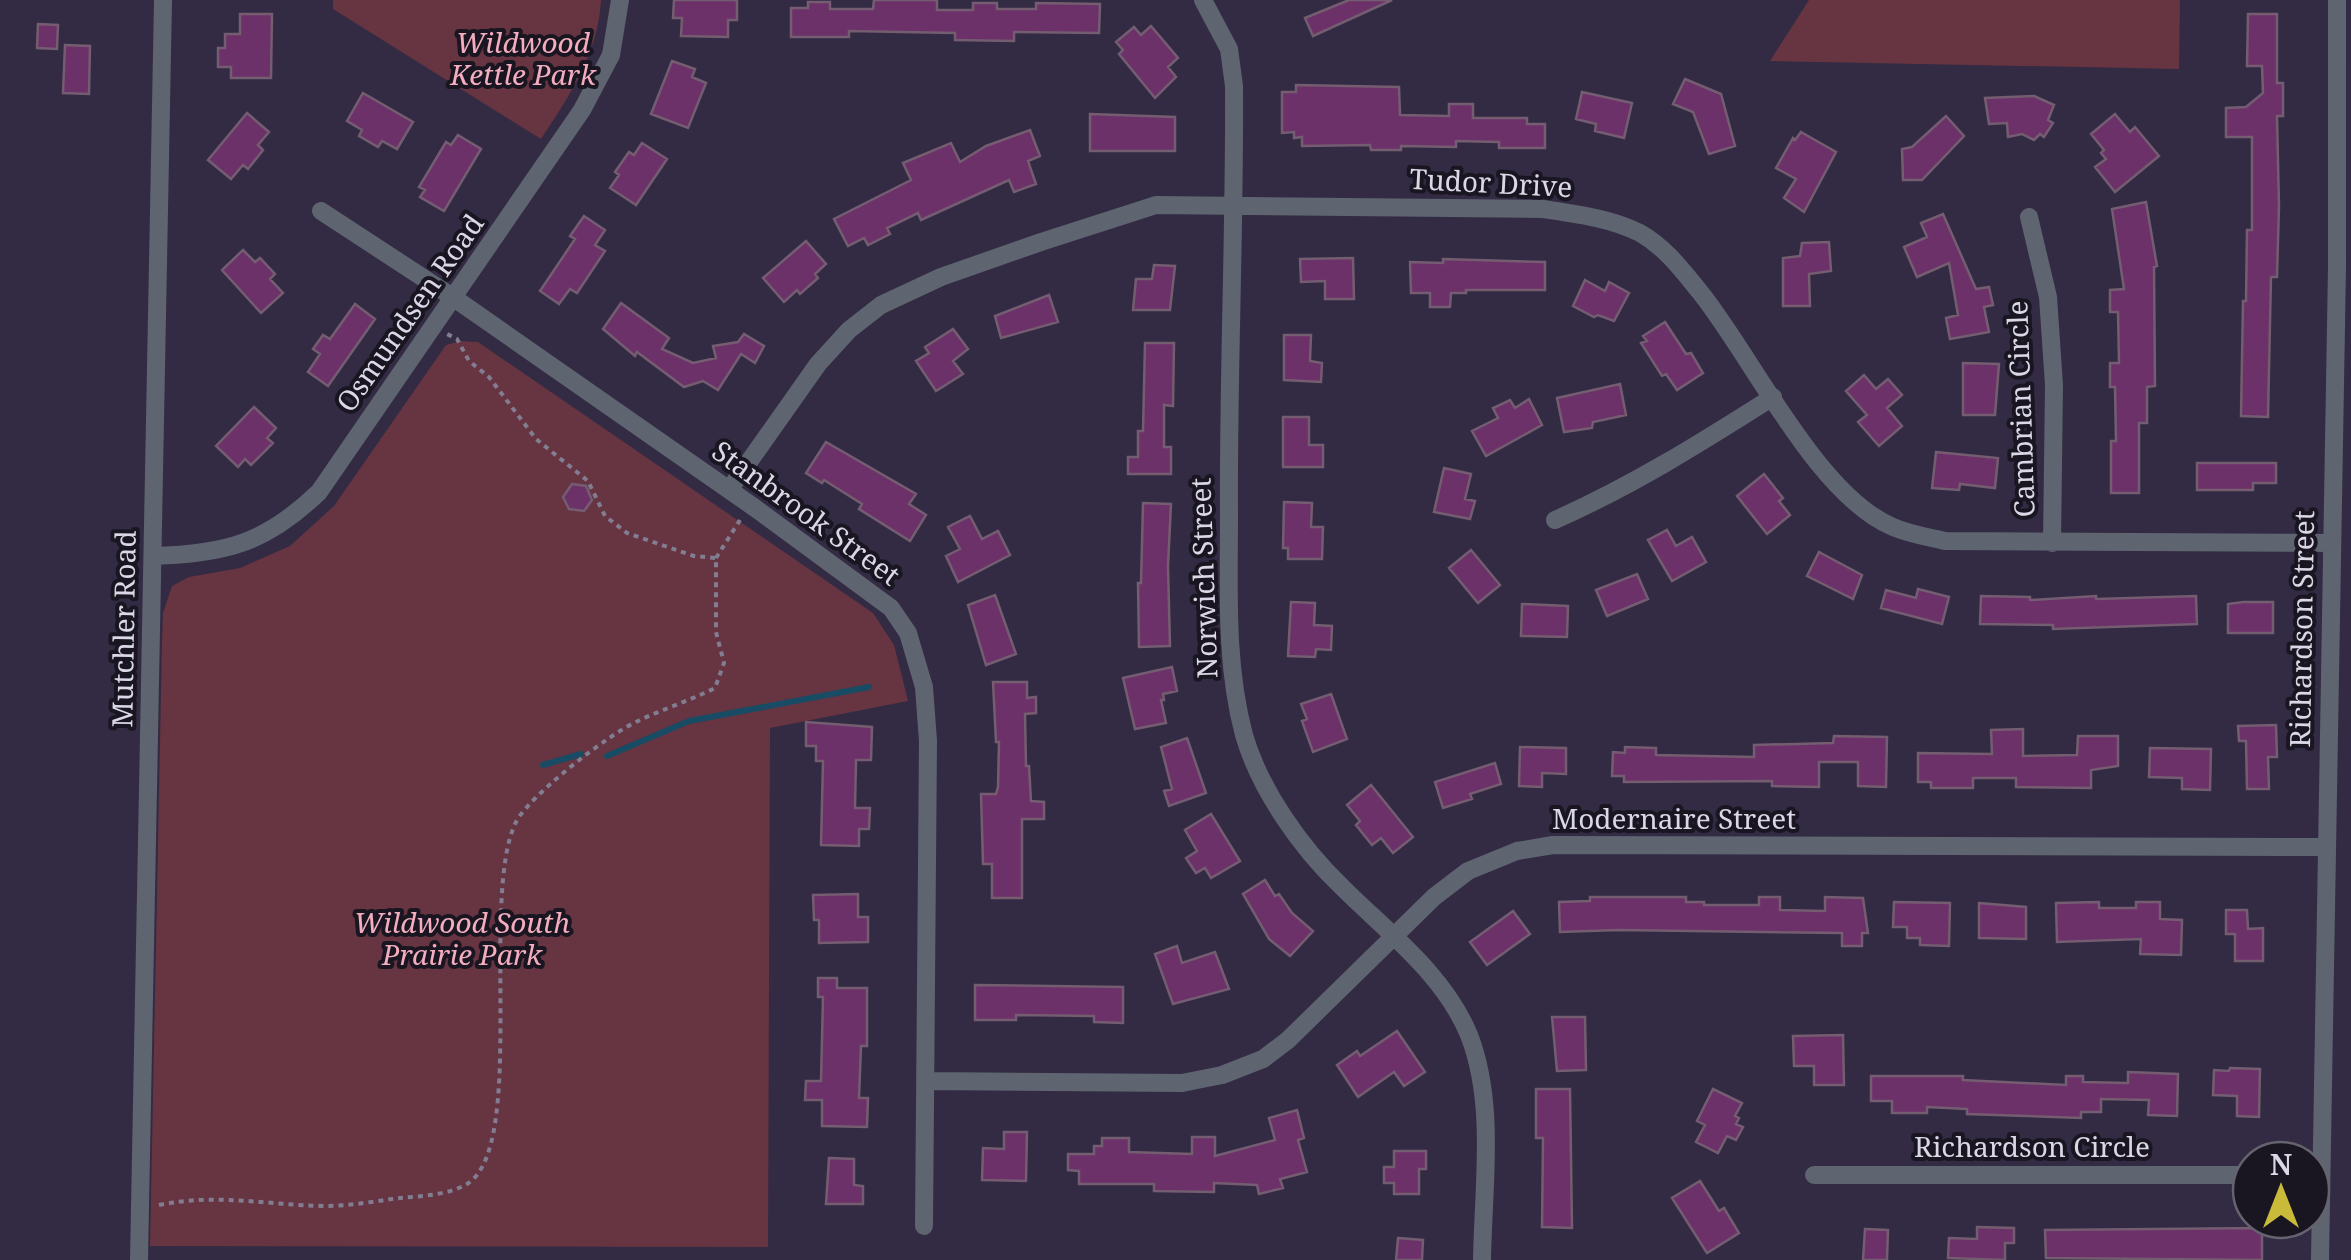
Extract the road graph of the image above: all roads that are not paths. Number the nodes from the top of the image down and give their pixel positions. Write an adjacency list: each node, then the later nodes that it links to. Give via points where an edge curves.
1 (163, 0): 14 (street, Mutchler Road)
2 (620, 0): 8 (street, Osmundsen Road, via 611,55 596,89)
3 (1203, 0): 5 (street, Norwich Street, via 1228,48 1234,86)
4 (2338, 0): 13 (street, Richardson Street)
5 (1232, 206): 9 (street, Tudor Drive, via 1526,208 1596,217 1640,233 1669,254); 10 (street, Tudor Drive, via 1156,206 882,304 818,364); 16 (street, Norwich Street, via 1230,662 1245,738 1303,844)
6 (320, 210): 8 (street, Stanbrook Street)
7 (2028, 217): 12 (street, Cambrian Circle, via 2048,297)
8 (454, 298): 10 (street, Stanbrook Street); 14 (street, Osmundsen Road, via 302,509 244,544)
9 (1774, 397): 11 (street, via 1624,488); 12 (street, Tudor Drive, via 1819,466 1854,503 1892,527 1945,541)
10 (729, 490): 17 (street, Stanbrook Street, via 890,608 908,633 924,687 928,741)
11 (1554, 520)
12 (2052, 543): 13 (street, Tudor Drive)
13 (2332, 543): 15 (street, Richardson Street)
14 (154, 556): 22 (street, Mutchler Road)
15 (2325, 847): 16 (street, Modernaire Street, via 1553,845 1468,871); 18 (street, Richardson Street)
16 (1395, 936): 17 (street, Modernaire Street, via 1288,1040 1222,1075 1125,1085); 23 (street, Norwich Street, via 1456,1009 1480,1072)
17 (924, 1081): 21 (street, Stanbrook Street)
18 (2316, 1140)
19 (1814, 1175): 20 (street, Richardson Circle)
20 (2231, 1175)
21 (924, 1226)
22 (139, 1260)
23 (1482, 1260)

